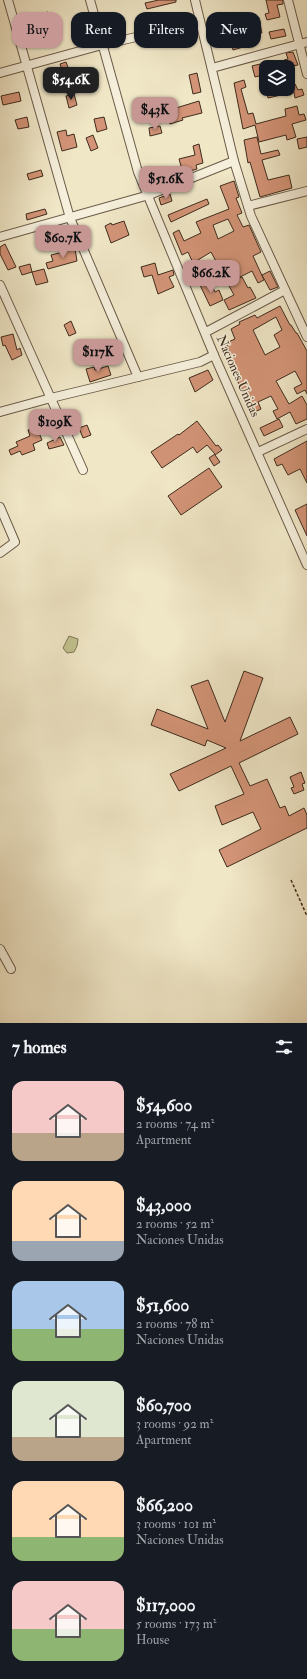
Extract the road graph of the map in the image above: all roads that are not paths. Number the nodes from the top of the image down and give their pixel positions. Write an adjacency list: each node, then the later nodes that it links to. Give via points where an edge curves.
1 (8, 0): 11 (street)
2 (90, 0): 5 (street, Naciones Unidas)
3 (195, 0): 6 (street)
4 (288, 0): 8 (street)
5 (93, 12)
6 (200, 22): 7 (street); 12 (street)
7 (126, 39)
8 (303, 42): 12 (street); 14 (street)
9 (91, 48): 11 (street)
10 (103, 48): 17 (street, Naciones Unidas, via 138,172)
11 (26, 65): 13 (street); 19 (street)
12 (212, 68): 15 (street)
13 (0, 72)
14 (307, 74)
15 (234, 161): 17 (street); 18 (street)
16 (307, 191): 18 (street)
17 (149, 195): 19 (street); 23 (street, Naciones Unidas)
18 (248, 206): 22 (street)
19 (70, 218): 20 (street); 26 (street)
20 (0, 237)
21 (0, 286): 27 (street)
22 (285, 290): 23 (street); 24 (street)
23 (206, 332): 25 (street, Naciones Unidas)
24 (307, 337)
25 (214, 355): 26 (street, via 200,362); 30 (street, Naciones Unidas)
26 (138, 377): 27 (street)
27 (51, 398): 28 (street); 31 (street)
28 (0, 412)
29 (307, 429): 30 (street)
30 (258, 452): 34 (street, Naciones Unidas)
31 (83, 470)
32 (0, 507): 33 (street, via 16,542)
33 (0, 553)
34 (307, 565)
35 (0, 949): 36 (street)
36 (11, 969)

